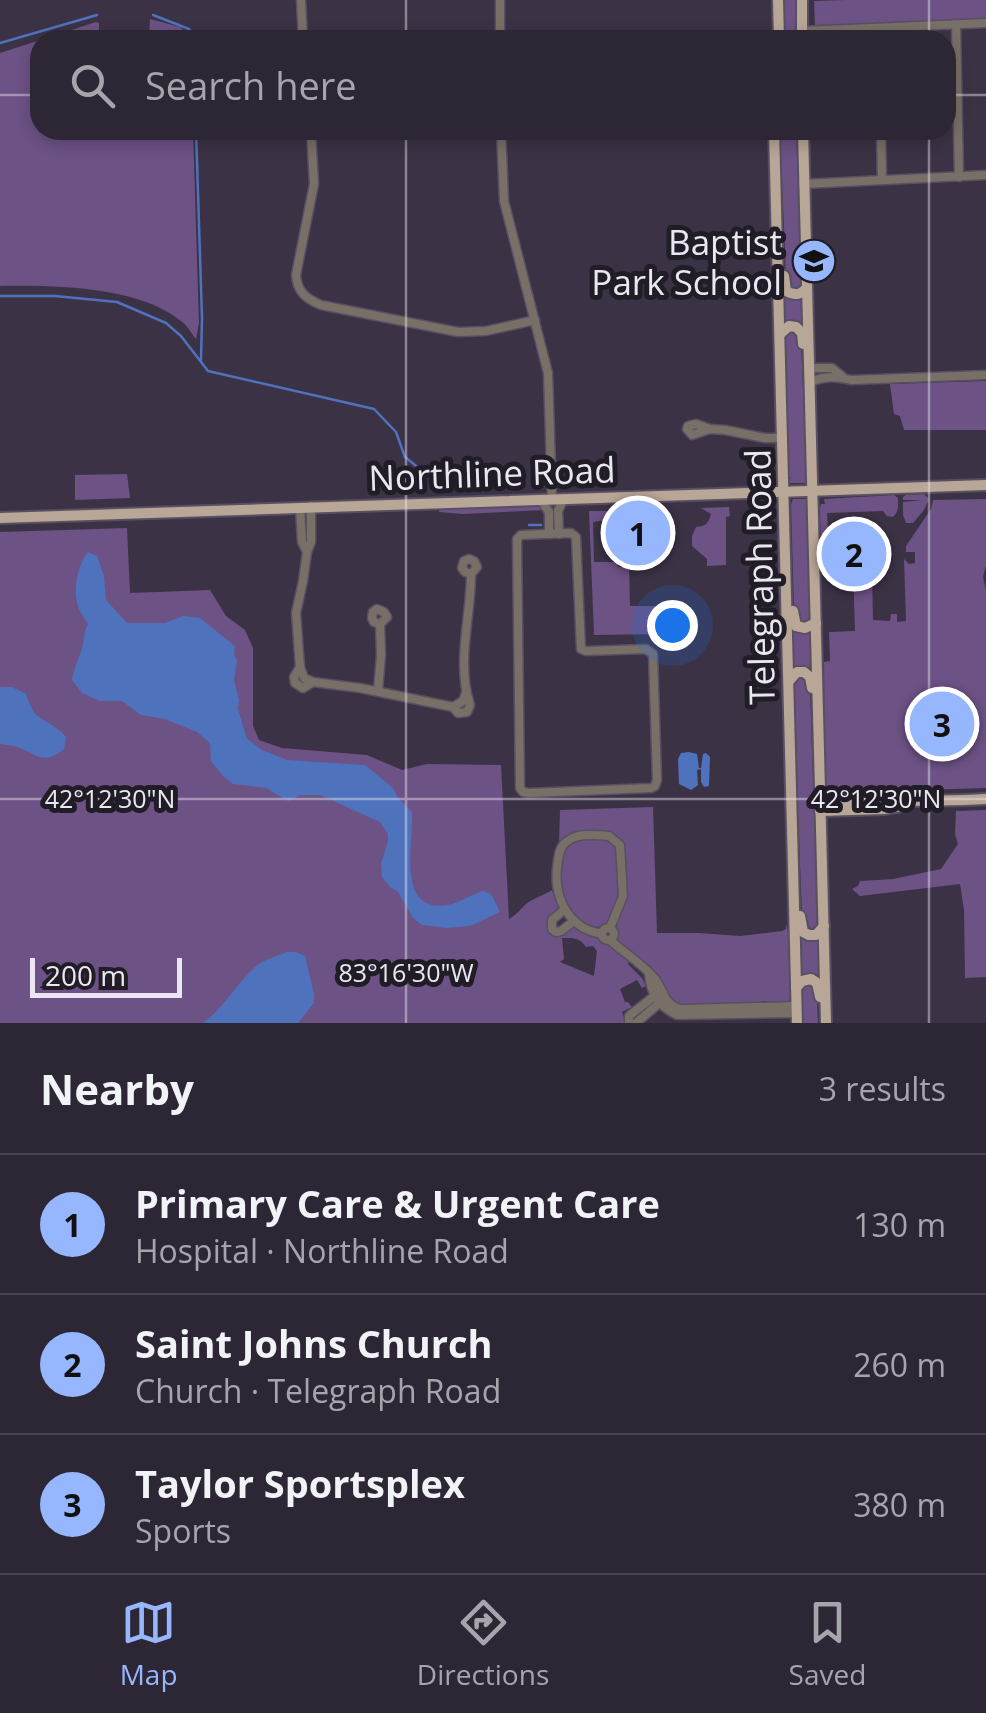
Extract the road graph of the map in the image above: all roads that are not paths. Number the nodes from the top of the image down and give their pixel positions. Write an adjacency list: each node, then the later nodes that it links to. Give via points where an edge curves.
1 (301, 0): 8 (street)
2 (500, 0): 9 (street)
3 (775, 0): 10 (main road)
4 (802, 0): 11 (main road)
5 (986, 23): 6 (street)
6 (956, 24): 7 (street); 19 (street)
7 (878, 28): 12 (street)
8 (302, 30)
9 (500, 30)
10 (776, 30)
11 (802, 30)
12 (859, 30)
13 (312, 140): 24 (street, via 314,184 296,275 307,298 458,332)
14 (502, 140): 24 (street, via 504,202)
15 (774, 140): 22 (main road, Telegraph Road)
16 (800, 140): 21 (main road, Telegraph Road)
17 (881, 140): 20 (street)
18 (986, 176): 19 (street)
19 (959, 177): 20 (street)
20 (882, 180): 21 (street)
21 (804, 188): 23 (main road, Telegraph Road)
22 (776, 193): 23 (main road, via 786,291 794,295); 25 (main road, Telegraph Road)
23 (807, 288): 26 (main road, Telegraph Road)
24 (535, 320): 36 (street, via 548,373)
25 (780, 334): 31 (main road, via 792,326 802,333); 32 (main road, Telegraph Road)
26 (810, 368): 28 (street, via 832,368); 29 (main road, Telegraph Road)
27 (986, 375): 28 (street)
28 (842, 376): 29 (street)
29 (810, 382): 31 (main road, Telegraph Road)
30 (710, 429): 32 (street)
31 (811, 429): 34 (main road, Telegraph Road)
32 (783, 438): 35 (main road, Telegraph Road)
33 (986, 485): 34 (main road, Northline Road)
34 (813, 491): 35 (main road, Northline Road); 43 (main road, Telegraph Road)
35 (785, 492): 36 (main road, Northline Road); 39 (main road, Telegraph Road)
36 (558, 498): 37 (main road, Northline Road); 41 (street)
37 (540, 499): 38 (main road, Northline Road); 41 (street)
38 (306, 507): 40 (main road, Northline Road); 46 (street, via 296,613 304,678)
39 (785, 511): 43 (main road, via 793,619 800,628); 45 (main road, Telegraph Road)
40 (0, 518)
41 (554, 534): 41 (street, via 517,539 520,788 651,788 657,780 653,654 581,649 576,537)
42 (470, 574): 46 (street, via 463,702 453,707)
43 (816, 623): 47 (main road, Telegraph Road)
44 (380, 624): 46 (street)
45 (788, 682): 47 (main road, via 800,672 811,680); 50 (main road, Telegraph Road)
46 (378, 691)
47 (820, 772): 49 (main road, Telegraph Road)
48 (986, 799): 49 (main road)
49 (820, 806): 53 (main road, Telegraph Road)
50 (792, 831): 53 (main road, via 802,927 812,936); 55 (main road, Telegraph Road)
51 (566, 909): 52 (street); 52 (street, via 552,920 552,929); 54 (street, via 555,881 560,849 575,837 612,837 622,850 623,896)
52 (574, 921): 54 (street)
53 (824, 926): 60 (main road, Telegraph Road)
54 (608, 934): 56 (street, via 648,974)
55 (796, 988): 57 (main road, Telegraph Road); 60 (main road, via 806,979 817,983)
56 (660, 997): 57 (street, via 677,1015); 58 (street); 59 (street)
57 (797, 1014)
58 (628, 1023)
59 (636, 1023)
60 (823, 1023)

